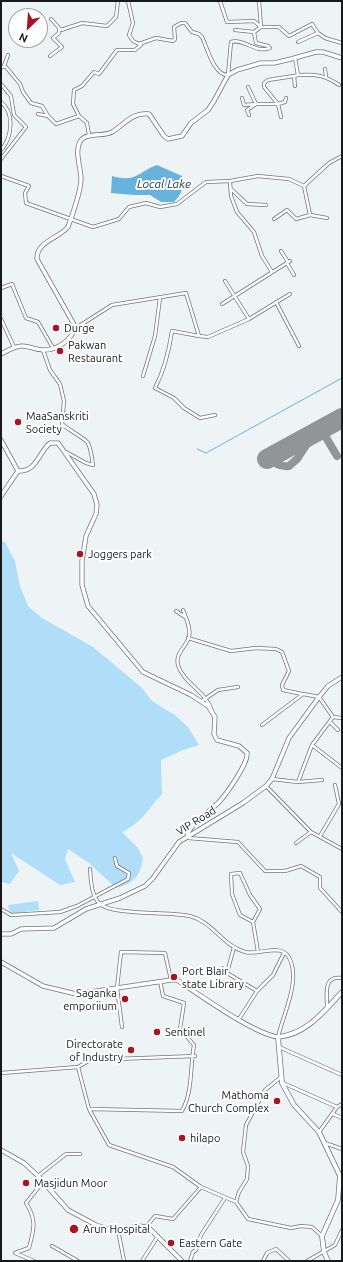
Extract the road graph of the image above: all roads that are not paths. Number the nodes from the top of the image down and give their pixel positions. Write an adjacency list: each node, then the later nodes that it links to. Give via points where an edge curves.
1 (118, 1): 7 (street, via 116,17 107,26 82,23 61,30)
2 (128, 1): 13 (street, via 133,23 129,35 136,43)
3 (220, 1): 6 (street, via 227,22 254,21)
4 (259, 1): 6 (street)
5 (51, 19): 7 (street)
6 (261, 27): 9 (street); 10 (street, via 279,27 289,36 312,24)
7 (58, 28): 15 (street, via 59,33 53,38 62,47)
8 (235, 30): 9 (street)
9 (254, 32): 21 (street, via 256,43 270,48 258,49 246,43 231,42)
10 (318, 33): 11 (street); 12 (street)
11 (298, 42)
12 (342, 43)
13 (142, 44): 21 (street, via 156,38 173,40 174,27 185,23 192,32 202,37 218,70); 36 (street, via 135,50 117,50 99,74 94,72 82,86 74,90 73,104)
14 (8, 56): 18 (street)
15 (50, 56)
16 (295, 58): 17 (main road, via 316,52); 20 (street); 21 (main road, via 261,63)
17 (342, 58)
18 (2, 67): 35 (street, via 6,67 20,84 22,92 31,103 42,106)
19 (325, 69): 23 (street)
20 (298, 74): 22 (street); 23 (street)
21 (228, 75): 38 (main road, via 208,110 191,123 182,136 168,139 149,114 142,113 132,116 112,132)
22 (294, 76): 26 (street); 32 (street, via 268,80 264,83 264,87)
23 (326, 76): 25 (street)
24 (1, 84): 41 (street, via 11,96 14,115 26,127)
25 (340, 85)
26 (295, 86)
27 (248, 87): 31 (street)
28 (242, 98): 31 (street, via 244,105)
29 (286, 98): 32 (street, via 285,102)
30 (1, 102): 39 (street, via 11,127)
31 (256, 104): 32 (street); 34 (street, via 247,110)
32 (278, 104): 37 (street)
33 (38, 114): 35 (street)
34 (250, 115)
35 (48, 116): 36 (street, via 56,124)
36 (79, 116): 38 (street, via 87,122)
37 (281, 117)
38 (89, 135): 49 (main road, via 82,140 78,150 81,179)
39 (1, 150)
40 (342, 156): 44 (street, via 329,163)
41 (1, 159)
42 (1, 176): 49 (street, via 29,186 25,194 26,203)
43 (230, 181): 44 (street, via 258,176 289,179); 45 (street); 49 (street, via 206,182 177,204 160,207 146,203 129,207 119,219 93,227)
44 (304, 186): 47 (street)
45 (230, 188): 46 (street, via 247,204); 53 (street, via 237,212 254,232 262,256)
46 (266, 205)
47 (310, 215): 48 (street); 50 (street, via 296,219 287,210)
48 (327, 218)
49 (71, 219): 64 (main road, via 63,232 39,248 37,258)
50 (274, 220)
51 (280, 251): 52 (street)
52 (288, 262): 53 (street); 54 (street)
53 (272, 272): 58 (street)
54 (294, 275)
55 (225, 281): 58 (street)
56 (1, 288): 68 (street, via 12,284 26,318 38,322)
57 (290, 294): 60 (street)
58 (234, 296): 61 (street); 63 (street)
59 (160, 298): 64 (street, via 112,305); 65 (street, via 186,293); 71 (street, via 155,336)
60 (276, 302): 63 (street); 66 (street)
61 (222, 304)
62 (1, 319): 67 (street)
63 (249, 319): 65 (street, via 208,337)
64 (76, 328): 68 (main road, via 71,338)
65 (199, 336): 72 (street, via 172,330 166,361 155,388 174,398 200,418)
66 (299, 346)
67 (14, 347): 69 (main road); 70 (main road)
68 (53, 348): 69 (main road)
69 (43, 350): 74 (street, via 50,370 60,384 64,401 62,424 85,439 93,465)
70 (1, 354)
71 (143, 376)
72 (215, 415)
73 (1, 440): 75 (main road)
74 (66, 452): 75 (main road, via 58,443 50,442 33,466); 86 (main road, via 94,494 97,505 96,514 86,536 82,561 82,585 88,606 143,672)
75 (18, 471): 76 (main road)
76 (1, 496)
77 (183, 610): 79 (street)
78 (176, 611): 79 (street)
79 (186, 617): 80 (street, via 190,629)
80 (188, 638): 83 (street, via 231,651 248,648 276,649 282,652 289,671 282,686 283,690); 84 (street, via 178,655 178,663 189,682)
81 (342, 677): 85 (main road, VIP Road, via 328,686)
82 (238, 687): 84 (street, via 218,690)
83 (303, 694): 85 (street); 91 (street)
84 (206, 697): 86 (street); 87 (street)
85 (319, 697): 88 (street); 95 (main road, VIP Road, via 289,738)
86 (202, 701): 87 (main road)
87 (213, 713): 102 (main road, via 216,721 215,738 243,748 247,752 247,758 224,796 191,829)
88 (333, 717): 89 (street); 90 (street)
89 (342, 718)
90 (330, 722): 92 (street); 93 (street)
91 (262, 725)
92 (338, 730)
93 (312, 745): 94 (street); 97 (street)
94 (342, 768)
95 (272, 779): 97 (street); 99 (main road, VIP Road)
96 (322, 780): 97 (street)
97 (298, 782)
98 (335, 785): 101 (street, via 339,804)
99 (266, 786): 100 (street); 102 (main road, VIP Road)
100 (311, 832): 101 (street); 103 (street)
101 (320, 836): 104 (street)
102 (187, 838): 108 (main road, VIP Road, via 179,842 145,886 120,898); 110 (street, via 238,842 265,871 285,871 301,866 320,877 320,888)
103 (296, 843)
104 (342, 849)
105 (115, 858): 107 (street, via 117,866 129,873 128,879)
106 (90, 869): 107 (street)
107 (94, 896): 108 (street); 109 (street, via 60,912 11,915)
108 (99, 903): 112 (main road, VIP Road, via 54,928 21,929 11,934); 113 (street, via 122,910 196,918 208,924)
109 (1, 910)
110 (342, 912)
111 (253, 922): 111 (street, via 260,909 240,873 231,874 232,894 240,914); 114 (street)
112 (1, 934)
113 (234, 947): 114 (street, via 247,953); 121 (street, via 227,973)
114 (258, 952): 115 (street, via 274,949)
115 (284, 953): 121 (street, via 272,975); 126 (street, via 292,963 292,980)
116 (1, 962): 120 (main road, via 42,986 76,994)
117 (342, 978): 123 (street, via 331,979 327,984)
118 (171, 980): 119 (main road); 120 (street, via 165,953 122,952); 124 (main road, via 177,980)
119 (160, 981): 120 (main road); 128 (street, via 163,996 184,1003 180,1029 194,1045)
120 (117, 988): 125 (street)
121 (257, 992): 124 (street)
122 (342, 992): 123 (highway)
123 (327, 1008): 126 (highway, via 310,1026 290,1035)
124 (239, 1019): 126 (main road, via 268,1036)
125 (122, 1027)
126 (278, 1037): 127 (highway)
127 (279, 1047): 131 (street); 132 (highway)
128 (193, 1056): 129 (street, via 90,1060); 136 (street, via 189,1093 182,1110)
129 (78, 1067): 130 (street); 136 (street)
130 (1, 1073)
131 (342, 1074)
132 (281, 1077): 133 (highway); 148 (street, via 265,1090 246,1125 243,1152 248,1166 248,1180 239,1192)
133 (282, 1083): 135 (street); 139 (highway, via 294,1105)
134 (342, 1104): 135 (street)
135 (338, 1107): 137 (street)
136 (89, 1110): 146 (street, via 109,1145 173,1166)
137 (333, 1114): 138 (street); 139 (street)
138 (342, 1118)
139 (319, 1132): 140 (highway)
140 (324, 1143): 141 (street); 153 (highway, via 340,1181 338,1200)
141 (342, 1149)
142 (1, 1150): 144 (main road, via 24,1163)
143 (80, 1154): 144 (street, via 66,1154)
144 (38, 1176): 145 (main road)
145 (43, 1182): 150 (main road, via 68,1210 96,1225); 156 (street, via 26,1203 33,1214 33,1232 29,1248 15,1253)
146 (201, 1187): 147 (street); 149 (street, via 173,1219 155,1216)
147 (225, 1198): 148 (street); 161 (street, via 201,1235)
148 (236, 1202): 153 (street, via 248,1219 291,1228 312,1226)
149 (146, 1227): 150 (main road); 152 (main road)
150 (118, 1230): 158 (street)
151 (342, 1230): 155 (street, via 335,1245)
152 (158, 1236): 159 (street); 160 (main road)
153 (322, 1236): 155 (highway)
154 (52, 1246): 157 (street)
155 (324, 1252): 164 (street); 165 (highway)
156 (34, 1261)
157 (78, 1261)
158 (124, 1261)
159 (142, 1261)
160 (182, 1261)
161 (190, 1261)
162 (263, 1261): 163 (street, via 266,1253 276,1249)
163 (289, 1261)
164 (307, 1261)
165 (328, 1261)

